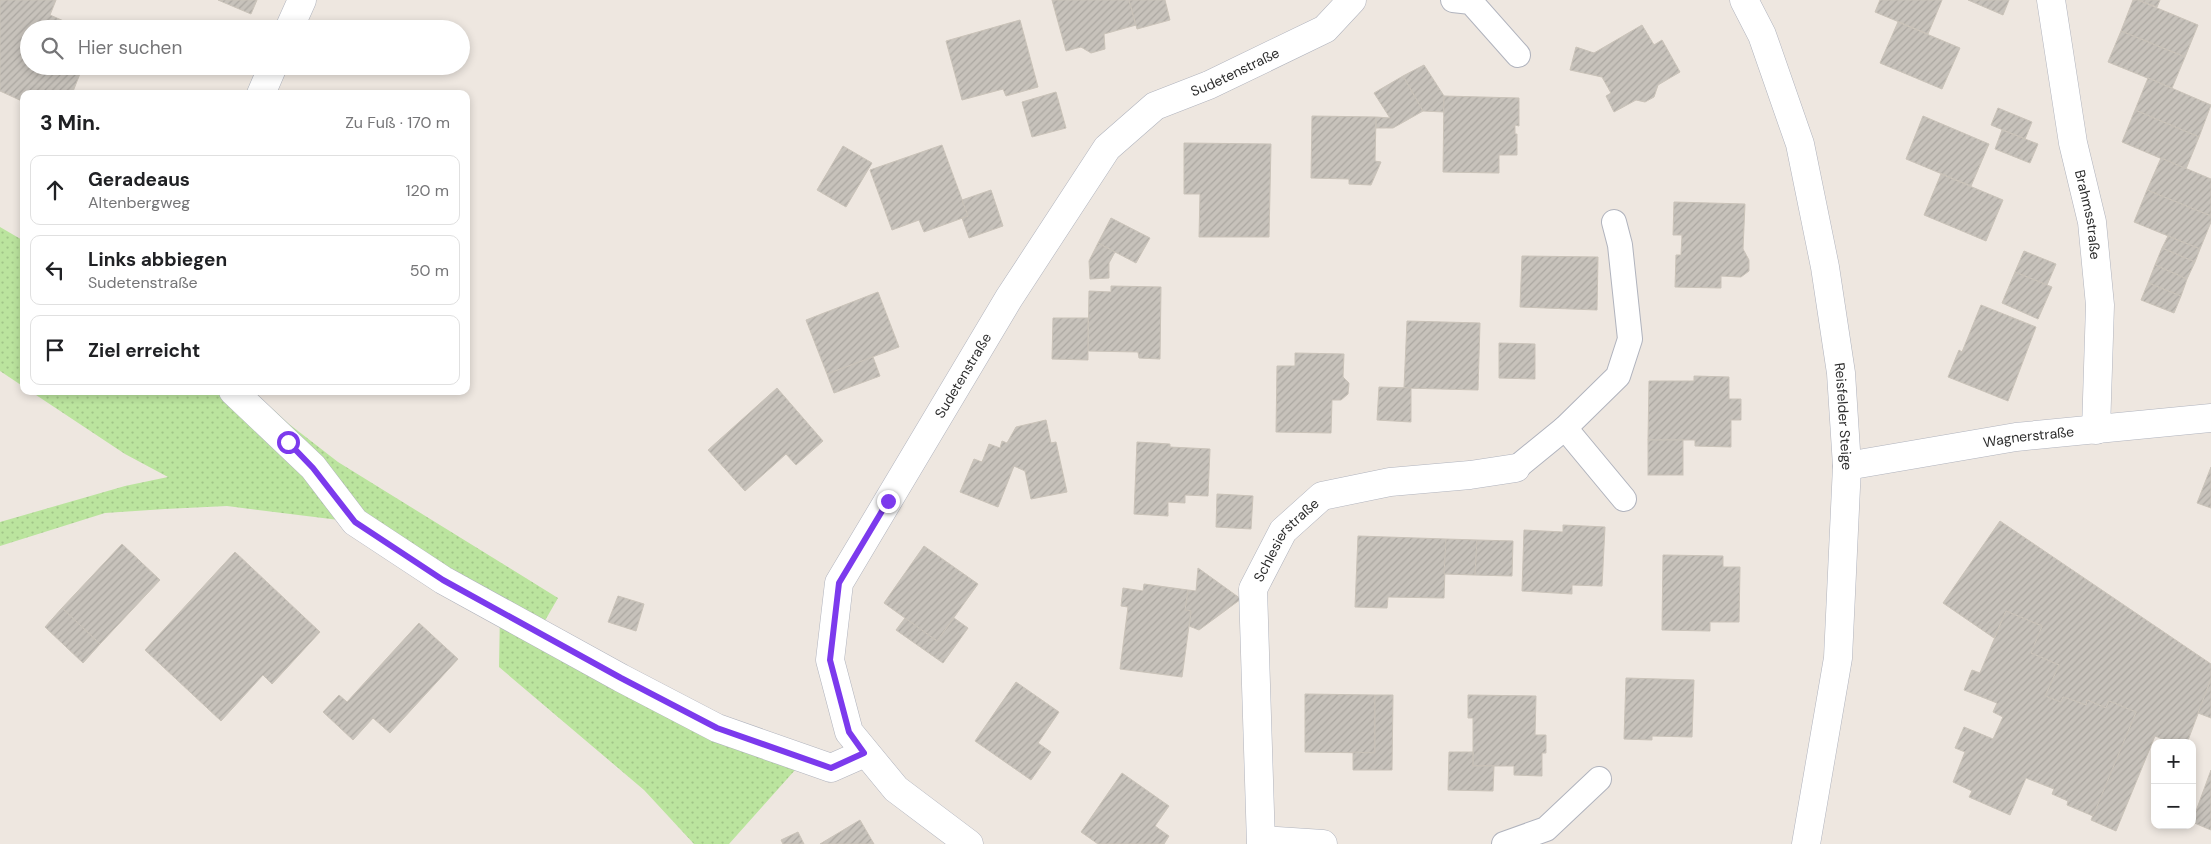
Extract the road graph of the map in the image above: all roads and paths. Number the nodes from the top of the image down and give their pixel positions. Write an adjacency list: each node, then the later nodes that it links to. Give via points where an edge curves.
1 (302, 0): 6 (street)
2 (1352, 0): 18 (street, Sudetenstraße, via 1326,29 1209,85 1155,106 1107,148 1020,281 839,583 830,660 849,732)
3 (1453, 0): 7 (lane, via 1471,2)
4 (1744, 0): 15 (street, Reisfelder Steige, via 1762,35 1800,144 1826,267 1841,373)
5 (2050, 0): 14 (street, Brahmsstraße, via 2073,143 2092,222 2100,304)
6 (293, 20)
7 (1518, 55)
8 (269, 75): 9 (street)
9 (263, 90)
10 (1614, 222): 13 (lane, via 1620,245 1630,339 1618,376)
11 (237, 395): 18 (street, via 313,468 355,522 443,580 717,728 831,768)
12 (2211, 418): 14 (street, Wagnerstraße)
13 (1565, 428): 16 (lane); 17 (lane)
14 (2096, 430): 15 (street, Wagnerstraße, via 2016,437)
15 (1847, 466): 24 (street, Reisfelder Steige, via 1838,658)
16 (1516, 468): 20 (street, Schlesierstraße, via 1390,482 1322,496 1283,531 1253,589)
17 (1624, 499)
18 (864, 753): 21 (street, Sudetenstraße, via 896,789)
19 (1599, 779): 23 (lane, via 1546,829)
20 (1262, 842): 22 (street)
21 (969, 844)
22 (1323, 844)
23 (1504, 844)
24 (1806, 844)

